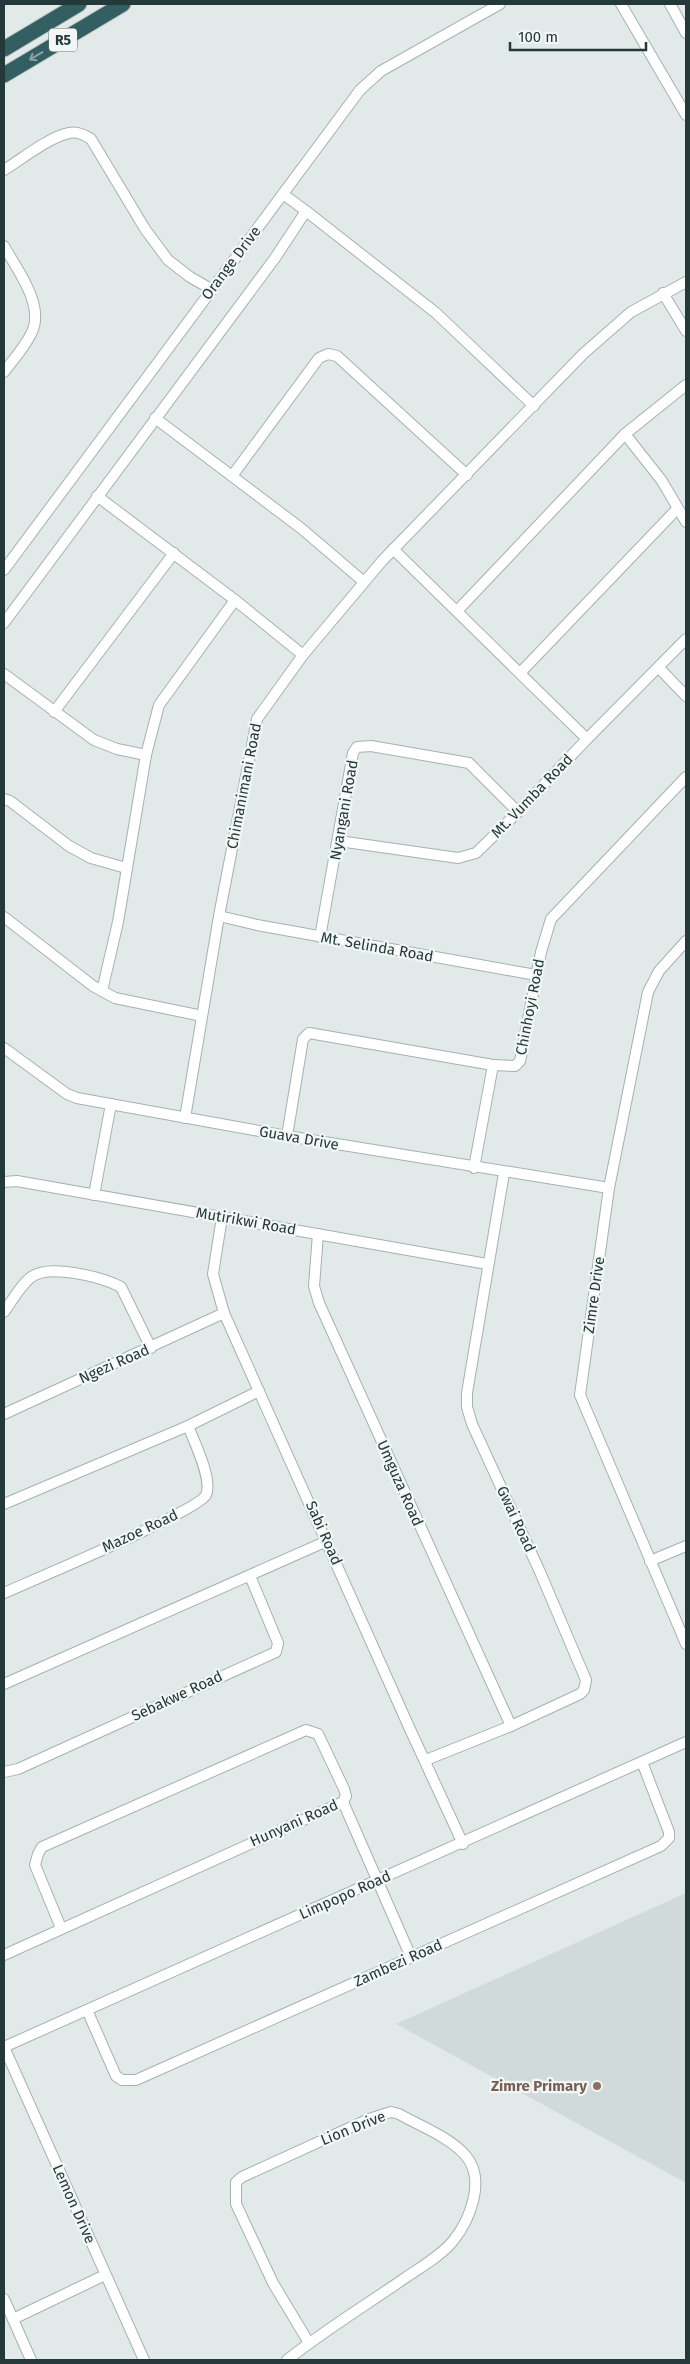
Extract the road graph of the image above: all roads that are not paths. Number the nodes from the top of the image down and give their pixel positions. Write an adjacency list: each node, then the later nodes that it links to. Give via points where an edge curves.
1 (79, 4): 7 (highway, R5)
2 (123, 4): 8 (highway, R5, one-way to 8)
3 (500, 4): 11 (street, Orange Drive, via 381,71 360,90)
4 (621, 4): 9 (street)
5 (670, 4): 6 (street)
6 (686, 33)
7 (4, 48)
8 (4, 76)
9 (686, 115)
10 (4, 170): 15 (street, via 59,136 71,132 91,139 145,229 168,260)
11 (283, 194): 12 (street); 15 (street, Orange Drive)
12 (306, 211): 20 (street, via 436,313); 21 (street, via 275,258)
13 (4, 246): 18 (street, via 34,304 36,319 32,334)
14 (686, 282): 16 (street, Chimanimani Road)
15 (211, 289): 30 (street, Orange Drive)
16 (663, 293): 17 (street); 20 (street, Chimanimani Road, via 631,312 583,354)
17 (686, 332)
18 (4, 372)
19 (686, 385): 22 (street)
20 (534, 406): 23 (street, Chimanimani Road)
21 (155, 418): 24 (street); 25 (street)
22 (625, 434): 26 (street, via 662,481); 33 (street)
23 (467, 475): 24 (street, via 337,356 328,354 319,358); 28 (street, Chimanimani Road)
24 (232, 476): 31 (street, via 302,528)
25 (97, 496): 29 (street); 34 (street)
26 (677, 509): 27 (street); 38 (street)
27 (686, 522)
28 (392, 549): 31 (street, Chimanimani Road); 33 (street)
29 (174, 553): 32 (street); 41 (street)
30 (4, 570)
31 (364, 582): 36 (street, Chimanimani Road)
32 (235, 600): 36 (street); 43 (street, via 159,706)
33 (457, 611): 38 (street)
34 (4, 623)
35 (686, 639): 37 (street, Mt. Vumba Road)
36 (303, 654): 49 (street, Chimanimani Road, via 257,719)
37 (659, 668): 40 (street); 42 (street, Mt. Vumba Road)
38 (520, 673): 42 (street)
39 (4, 674): 41 (street)
40 (686, 696)
41 (54, 712): 43 (street, via 94,740)
42 (587, 739): 46 (street, Mt. Vumba Road)
43 (146, 755): 48 (street)
44 (686, 777): 53 (street, Chinhoyi Road, via 551,919)
45 (4, 799): 48 (street, via 69,846 92,858)
46 (518, 812): 47 (street, Mt. Vumba Road, via 476,853 467,857); 47 (street, Nyangani Road, via 469,763 360,746 353,753)
47 (338, 840): 51 (street, Nyangani Road)
48 (126, 868): 54 (street)
49 (219, 916): 51 (street, Mt. Selinda Road); 55 (street, Chimanimani Road)
50 (4, 917): 54 (street)
51 (320, 937): 53 (street, Mt. Selinda Road)
52 (686, 941): 64 (street, Zimre Drive, via 659,971 648,992)
53 (536, 975): 57 (street, Chinhoyi Road, via 520,1061 510,1067)
54 (102, 991): 55 (street, via 135,1004)
55 (202, 1016): 59 (street, Chimanimani Road)
56 (4, 1048): 58 (street, Guava Drive, via 67,1094)
57 (492, 1065): 60 (street, Chinhoyi Road, via 309,1033 303,1039); 61 (street)
58 (111, 1104): 59 (street, Guava Drive); 65 (street)
59 (184, 1118): 60 (street, Guava Drive)
60 (287, 1136): 61 (street, Guava Drive)
61 (474, 1168): 62 (street, Guava Drive)
62 (504, 1173): 64 (street, Guava Drive); 68 (street, Gwai Road)
63 (4, 1182): 65 (street, Mutirikwi Road, via 17,1181)
64 (609, 1188): 78 (street, Zimre Drive, via 580,1395)
65 (94, 1195): 66 (street, Mutirikwi Road)
66 (222, 1217): 67 (street, Mutirikwi Road); 70 (street, Sabi Road, via 213,1274)
67 (318, 1234): 68 (street, Mutirikwi Road); 83 (street, Umguza Road, via 314,1286 319,1303)
68 (487, 1264): 83 (street, Gwai Road, via 467,1407 586,1680 580,1694)
69 (4, 1312): 71 (street, via 29,1278 39,1272 85,1275 121,1287)
70 (224, 1313): 71 (street, Ngezi Road); 72 (street, Sabi Road)
71 (151, 1348): 73 (street, Ngezi Road)
72 (259, 1391): 74 (street); 76 (street, Sabi Road)
73 (4, 1414)
74 (188, 1426): 75 (street); 80 (street, Mazoe Road, via 207,1478 208,1489 202,1500)
75 (4, 1504)
76 (328, 1541): 79 (street); 85 (street, Sabi Road, via 388,1682)
77 (686, 1546): 78 (street)
78 (650, 1561): 81 (street, Zimre Drive)
79 (250, 1576): 82 (street); 87 (street, Sebakwe Road, via 278,1644 276,1652)
80 (4, 1593)
81 (686, 1644)
82 (4, 1684)
83 (511, 1726): 85 (street, Gwai Road)
84 (686, 1742): 86 (street, Limpopo Road)
85 (426, 1760): 89 (street, Sabi Road)
86 (642, 1762): 89 (street, Limpopo Road); 93 (street, Zambezi Road, via 669,1832 666,1844)
87 (4, 1772)
88 (343, 1802): 90 (street); 91 (street, Hunyani Road); 91 (street, Hunyani Road, via 346,1796 344,1789 324,1743 318,1734 306,1730 42,1847 36,1865)
89 (463, 1844): 90 (street, Limpopo Road)
90 (378, 1881): 93 (street); 94 (street, Limpopo Road)
91 (61, 1928): 92 (street, Hunyani Road)
92 (4, 1955)
93 (411, 1957): 94 (street, Zambezi Road, via 130,2081 122,2080 112,2069)
94 (87, 2010): 95 (street, Limpopo Road)
95 (4, 2047): 96 (street, Lemon Drive)
96 (105, 2275): 98 (street); 101 (street, Lemon Drive)
97 (4, 2299): 98 (street)
98 (13, 2319): 100 (street)
99 (309, 2343): 99 (street, Lion Drive, via 453,2242 470,2209 475,2182 467,2157 456,2147 399,2114 391,2112 369,2119 236,2182 236,2204 272,2283); 102 (street, Lion Drive)
100 (32, 2360)
101 (144, 2360)
102 (287, 2360)

